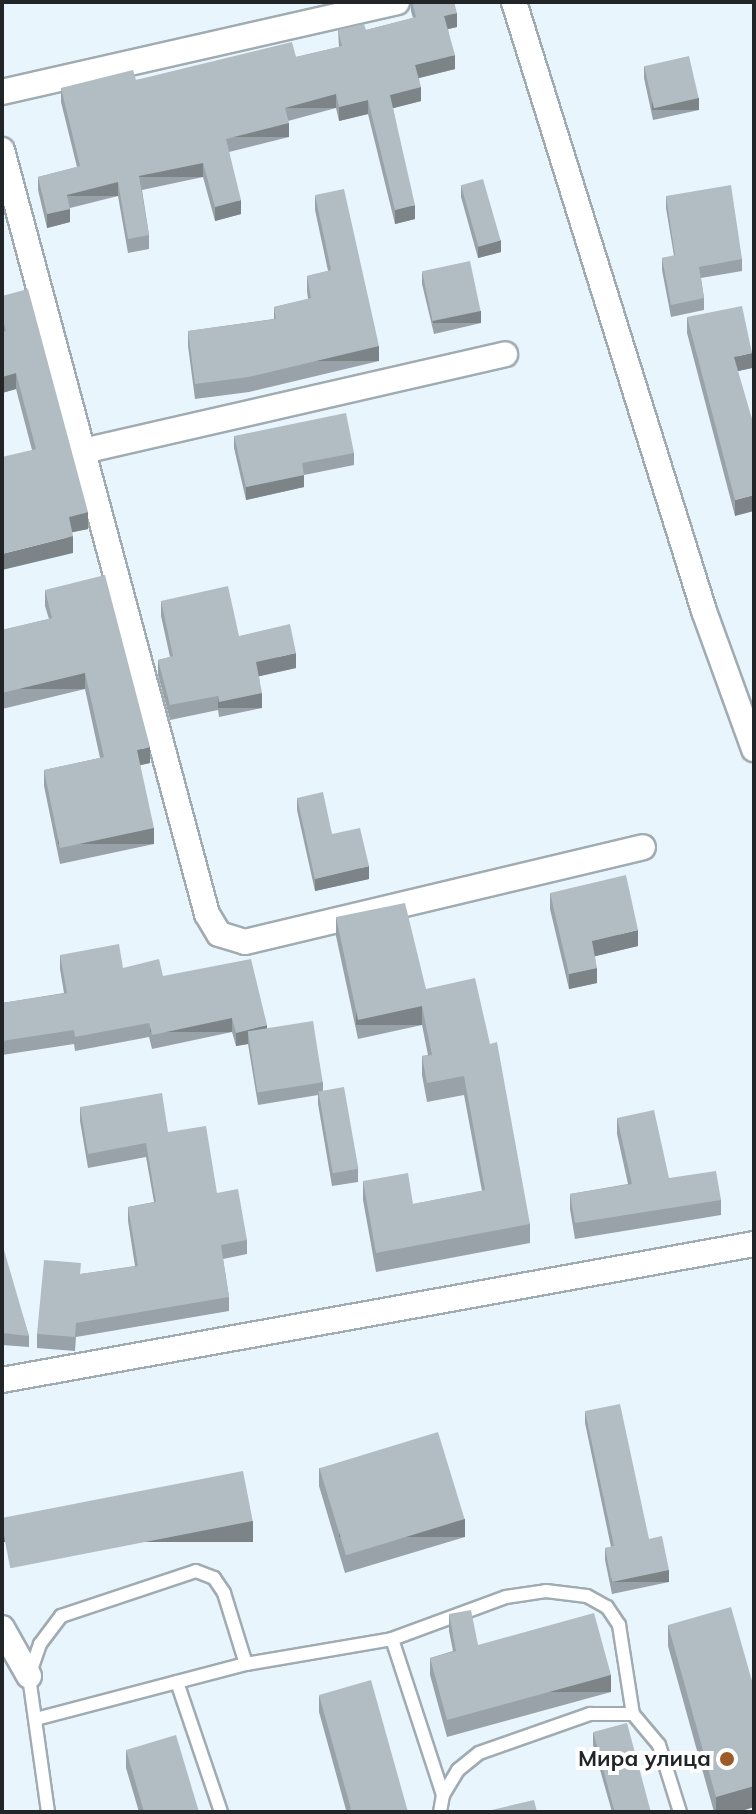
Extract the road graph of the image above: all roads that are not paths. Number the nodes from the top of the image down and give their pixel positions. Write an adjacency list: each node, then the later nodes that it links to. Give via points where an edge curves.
1 (397, 2): 3 (street)
2 (514, 2): 7 (street, via 704,611)
3 (2, 92)
4 (2, 150): 6 (street)
5 (505, 354): 6 (street)
6 (83, 451): 8 (street, via 207,914 219,934 245,942)
7 (754, 749)
8 (643, 847)
9 (754, 1244): 10 (street)
10 (2, 1380)
11 (2, 1628): 14 (street)
12 (392, 1639): 13 (lane); 16 (lane, via 506,1597 546,1591 587,1596 607,1607 619,1625); 18 (lane)
13 (246, 1664): 14 (lane, via 224,1593 214,1578 196,1571 61,1616 40,1644); 15 (lane)
14 (29, 1676): 17 (lane)
15 (177, 1682): 17 (lane); 20 (lane)
16 (633, 1714): 18 (lane, via 590,1714 479,1753 458,1770); 22 (lane, via 659,1745)
17 (36, 1719): 19 (lane)
18 (443, 1795): 21 (lane)
19 (48, 1812)
20 (221, 1812)
21 (440, 1812)
22 (680, 1812)

